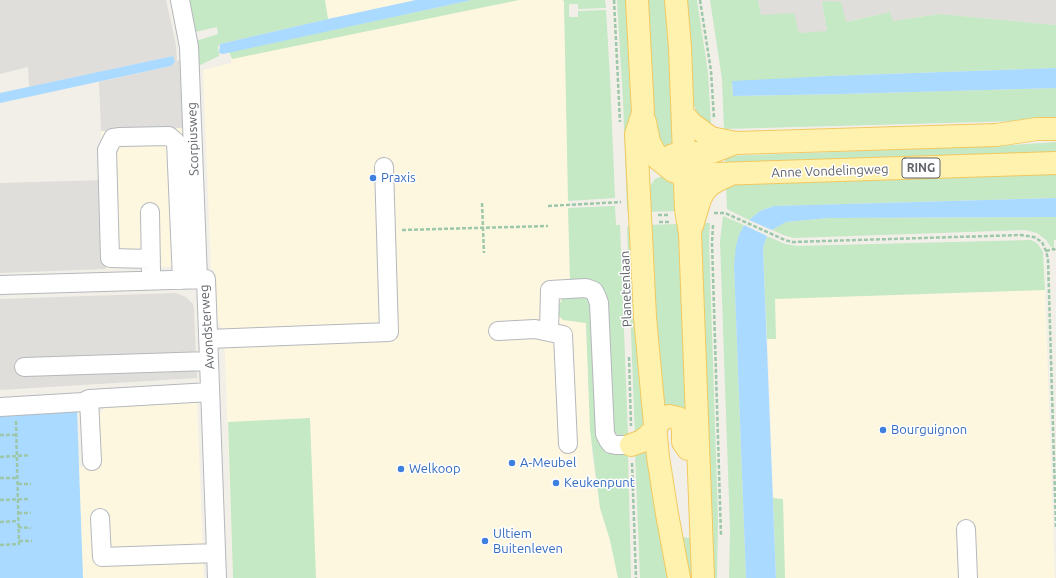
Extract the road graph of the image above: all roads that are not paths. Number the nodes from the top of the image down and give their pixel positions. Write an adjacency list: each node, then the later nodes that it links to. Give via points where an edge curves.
1 (180, 0): 18 (street, Scorpiusweg, via 189,47)
2 (637, 0): 4 (main road, Planetenlaan / RING)
3 (676, 0): 5 (main road)
4 (643, 113): 8 (main road, Anne Vondelingweg / RING, via 649,142); 13 (main road, Planetenlaan, via 636,134)
5 (683, 114): 7 (main road, via 700,132); 10 (main road)
6 (1056, 129): 7 (main road, via 996,134)
7 (736, 143): 10 (main road)
8 (660, 161): 10 (main road, Anne Vondelingweg / RING, via 673,171); 13 (main road, Planetenlaan)
9 (1056, 163): 12 (main road, Anne Vondelingweg / RING)
10 (685, 164): 12 (main road, Anne Vondelingweg / RING); 15 (main road, via 686,210)
11 (384, 167): 22 (street, via 390,332)
12 (723, 178): 15 (main road, via 705,190)
13 (628, 203): 28 (main road, Planetenlaan, via 645,317)
14 (150, 212): 16 (street)
15 (681, 227): 33 (main road)
16 (151, 259): 17 (street); 18 (street, via 110,258 107,150 113,138 170,136 176,142)
17 (151, 280): 18 (street, Avondsterweg); 19 (street, Avondsterweg)
18 (190, 280): 22 (street, Avondsterweg, via 206,279)
19 (0, 285)
20 (498, 331): 21 (street, via 535,329)
21 (549, 332): 29 (street, via 563,335); 30 (street, via 550,290 586,288 596,295 599,303 605,434 611,444)
22 (208, 339): 23 (street, Avondsterweg)
23 (209, 360): 24 (street); 25 (street, Avondsterweg)
24 (24, 367)
25 (210, 392): 26 (street); 38 (street, Avondsterweg)
26 (90, 399): 27 (street, via 83,402); 32 (street)
27 (8, 407)
28 (655, 429): 30 (main road, via 642,441); 31 (main road, Planetenlaan); 33 (main road, via 664,418 678,418 682,424 683,442)
29 (568, 444)
30 (631, 445): 31 (main road, via 652,450)
31 (658, 457): 34 (main road, Planetenlaan)
32 (92, 461)
33 (698, 463): 36 (main road)
34 (663, 494): 36 (main road, via 680,528 692,530); 40 (main road, Planetenlaan)
35 (100, 518): 38 (street, via 102,557)
36 (700, 522): 41 (main road)
37 (966, 529): 42 (street)
38 (216, 553): 39 (street, Avondsterweg)
39 (217, 578)
40 (679, 578)
41 (703, 578)
42 (968, 578)

